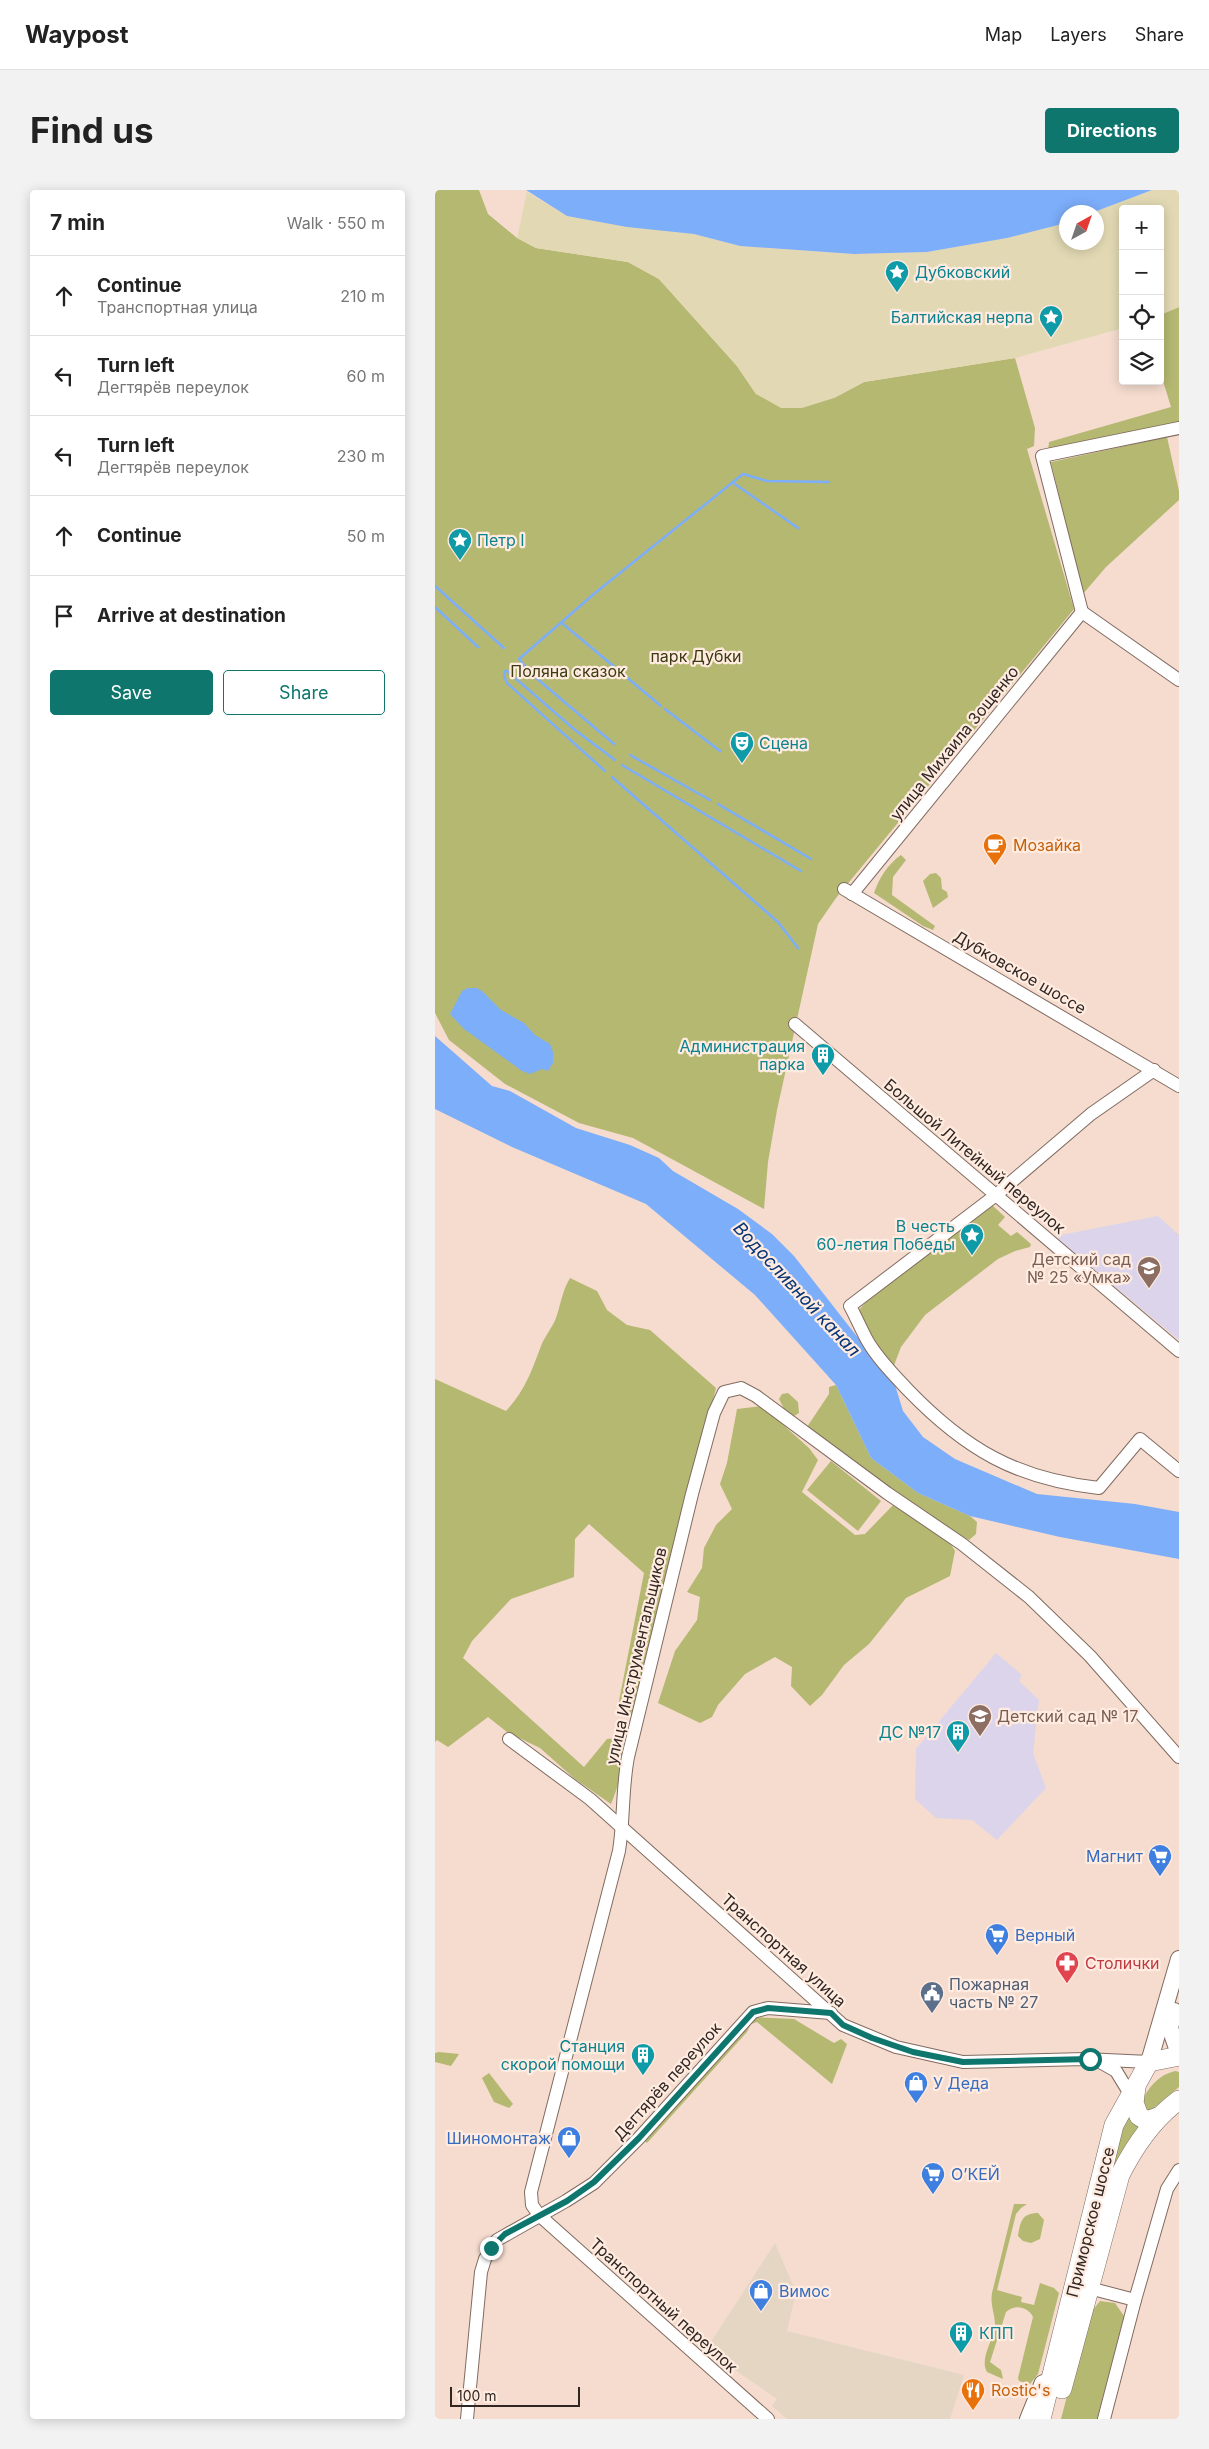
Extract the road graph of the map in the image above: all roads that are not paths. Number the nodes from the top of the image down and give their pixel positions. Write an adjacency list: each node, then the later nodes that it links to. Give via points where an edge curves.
1 (1179, 428): 2 (street, via 1042,456)
2 (1082, 612): 3 (street); 4 (street, улица Михаила Зощенко)
3 (1179, 680)
4 (848, 891): 6 (street, Дубковское шоссе)
5 (795, 1024): 8 (street, Большой Литейный переулок)
6 (1154, 1070): 7 (street, Дубковское шоссе); 8 (street, via 1091,1114)
7 (1179, 1086)
8 (995, 1195): 9 (street, Большой Литейный переулок); 10 (street, via 850,1306 867,1341 894,1375 964,1441 1040,1477 1099,1488 1140,1439)
9 (1179, 1352)
10 (1179, 1471)
11 (509, 1739): 13 (street, Транспортная улица)
12 (1179, 1757): 13 (street, улица Инструментальщиков, via 1090,1656 1029,1597 962,1544 887,1493 795,1423 741,1388 724,1392 714,1413 627,1757)
13 (623, 1827): 16 (street, Транспортная улица); 24 (street, улица Инструментальщиков, via 531,2192 532,2205)
14 (1179, 1959): 19 (main road)
15 (1179, 1992): 17 (main road, via 1170,2028)
16 (831, 2013): 18 (street, Транспортная улица, via 843,2025 872,2038 913,2052 963,2062); 24 (street, Дегтярёв переулок, via 768,2008 753,2012 639,2138 594,2182)
17 (1179, 2055): 19 (highway)
18 (1090, 2059): 19 (street, Транспортная улица); 20 (street, Транспортная улица, via 1116,2071)
19 (1149, 2062): 20 (highway, Приморское шоссе)
20 (1133, 2089): 22 (highway, via 1139,2116 1149,2120); 27 (highway, Приморское шоссе, via 1114,2125)
21 (1178, 2099): 22 (highway, Приморское шоссе)
22 (1160, 2116): 25 (highway, Приморское шоссе, via 1134,2148 1120,2175)
23 (1179, 2170): 26 (street, via 1167,2189)
24 (539, 2215): 28 (street, via 497,2240 485,2259 481,2272); 29 (street, Транспортный переулок)
25 (1089, 2288): 26 (street); 32 (highway, Приморское шоссе)
26 (1135, 2300): 33 (street)
27 (1052, 2377): 30 (street, via 1041,2382); 31 (highway, Приморское шоссе)
28 (467, 2419)
29 (768, 2419)
30 (1026, 2419)
31 (1041, 2419)
32 (1054, 2419)
33 (1104, 2419)

